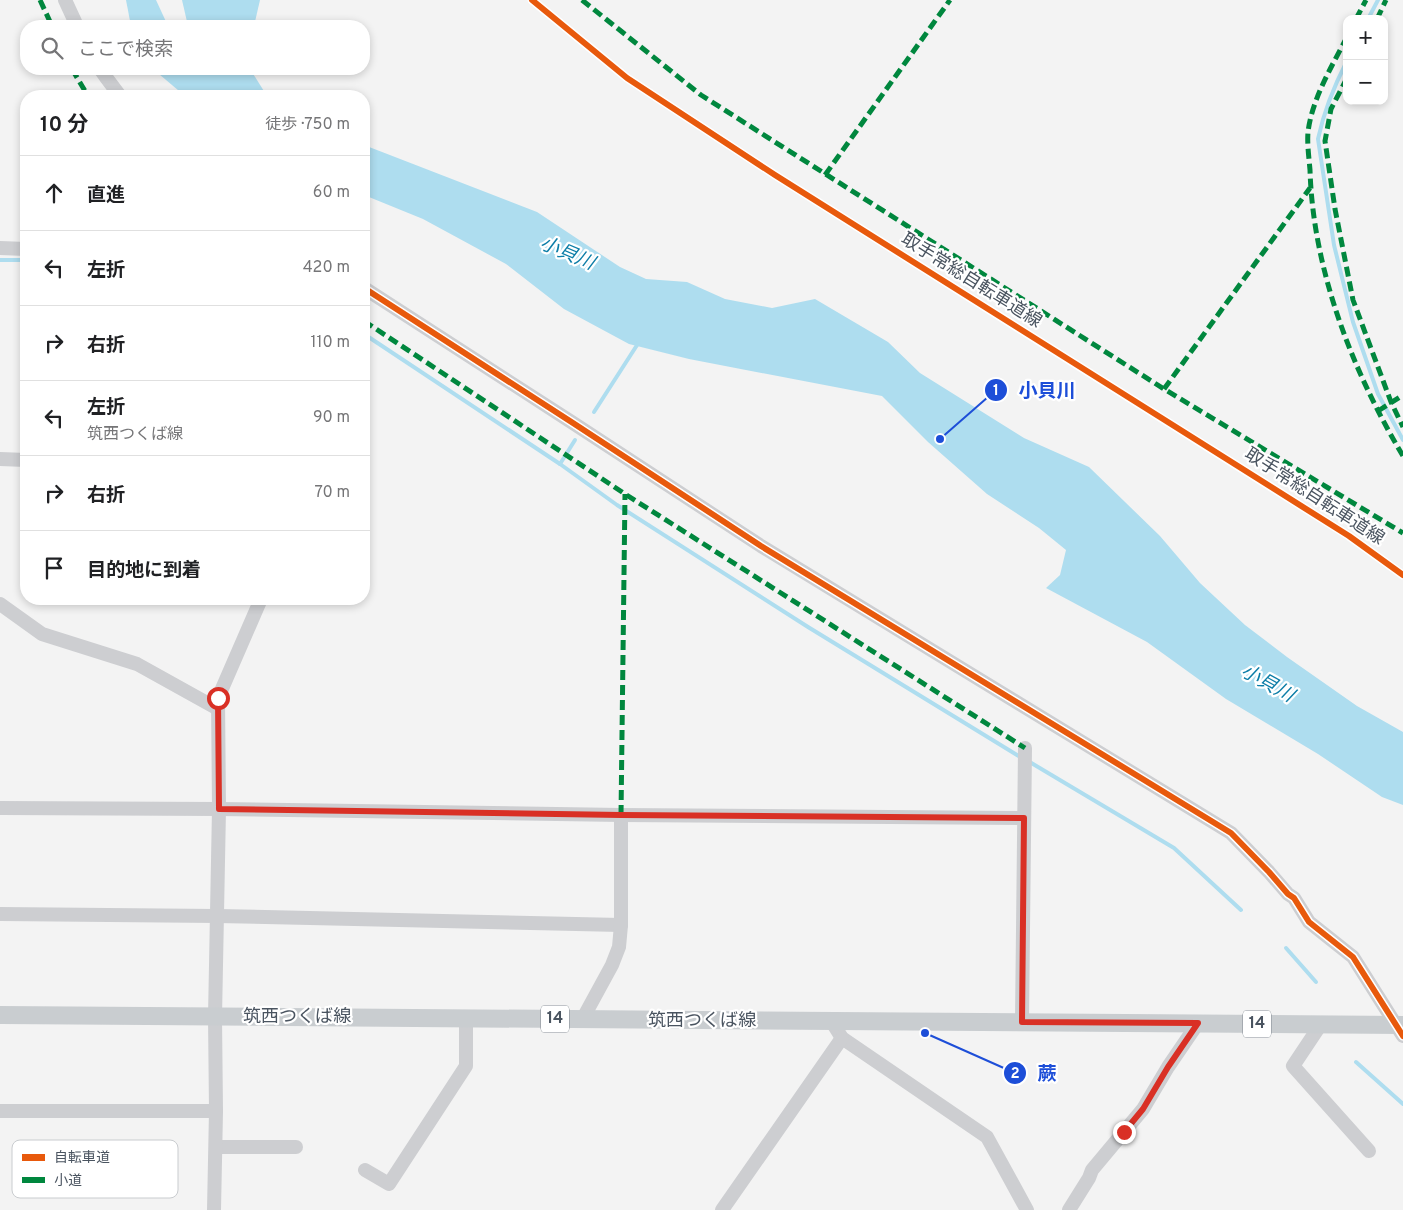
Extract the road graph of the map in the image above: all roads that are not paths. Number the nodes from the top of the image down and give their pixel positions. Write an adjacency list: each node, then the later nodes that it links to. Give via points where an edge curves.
1 (65, 0): 2 (street)
2 (75, 20)
3 (103, 75): 4 (street)
4 (115, 90)
5 (0, 248): 6 (street)
6 (20, 249)
7 (370, 292): 29 (street, via 761,546 1231,833 1294,898 1309,922 1353,956)
8 (0, 459): 9 (street)
9 (20, 460)
10 (0, 604): 12 (street, via 42,634 137,664)
11 (259, 605): 12 (street, via 218,698)
12 (218, 709): 15 (street)
13 (1025, 756): 17 (street)
14 (0, 808): 15 (street)
15 (219, 809): 16 (street); 19 (street)
16 (621, 815): 17 (street); 20 (street)
17 (1024, 818): 26 (street)
18 (0, 914): 19 (street)
19 (217, 916): 20 (street); 22 (street)
20 (621, 925): 24 (street, via 612,965)
21 (0, 1016): 22 (main road, 筑西つくば線 / 14)
22 (215, 1017): 23 (main road, 筑西つくば線 / 14); 32 (street)
23 (466, 1019): 24 (main road, 筑西つくば線 / 14); 36 (street, via 466,1066 389,1184)
24 (582, 1020): 25 (main road, 筑西つくば線 / 14)
25 (832, 1022): 26 (main road, 筑西つくば線 / 14); 30 (street)
26 (1022, 1022): 27 (main road, 筑西つくば線 / 14)
27 (1198, 1023): 28 (main road, 筑西つくば線 / 14); 40 (street, via 1143,1109 1092,1170)
28 (1321, 1024): 29 (main road, 筑西つくば線 / 14); 35 (street, via 1293,1066)
29 (1401, 1029)
30 (842, 1038): 38 (street); 39 (street, via 987,1137)
31 (0, 1111): 32 (street)
32 (216, 1111): 33 (street)
33 (216, 1147): 34 (street); 37 (street)
34 (296, 1147)
35 (1369, 1151)
36 (366, 1170)
37 (214, 1210)
38 (722, 1210)
39 (1028, 1210)
40 (1069, 1210)

